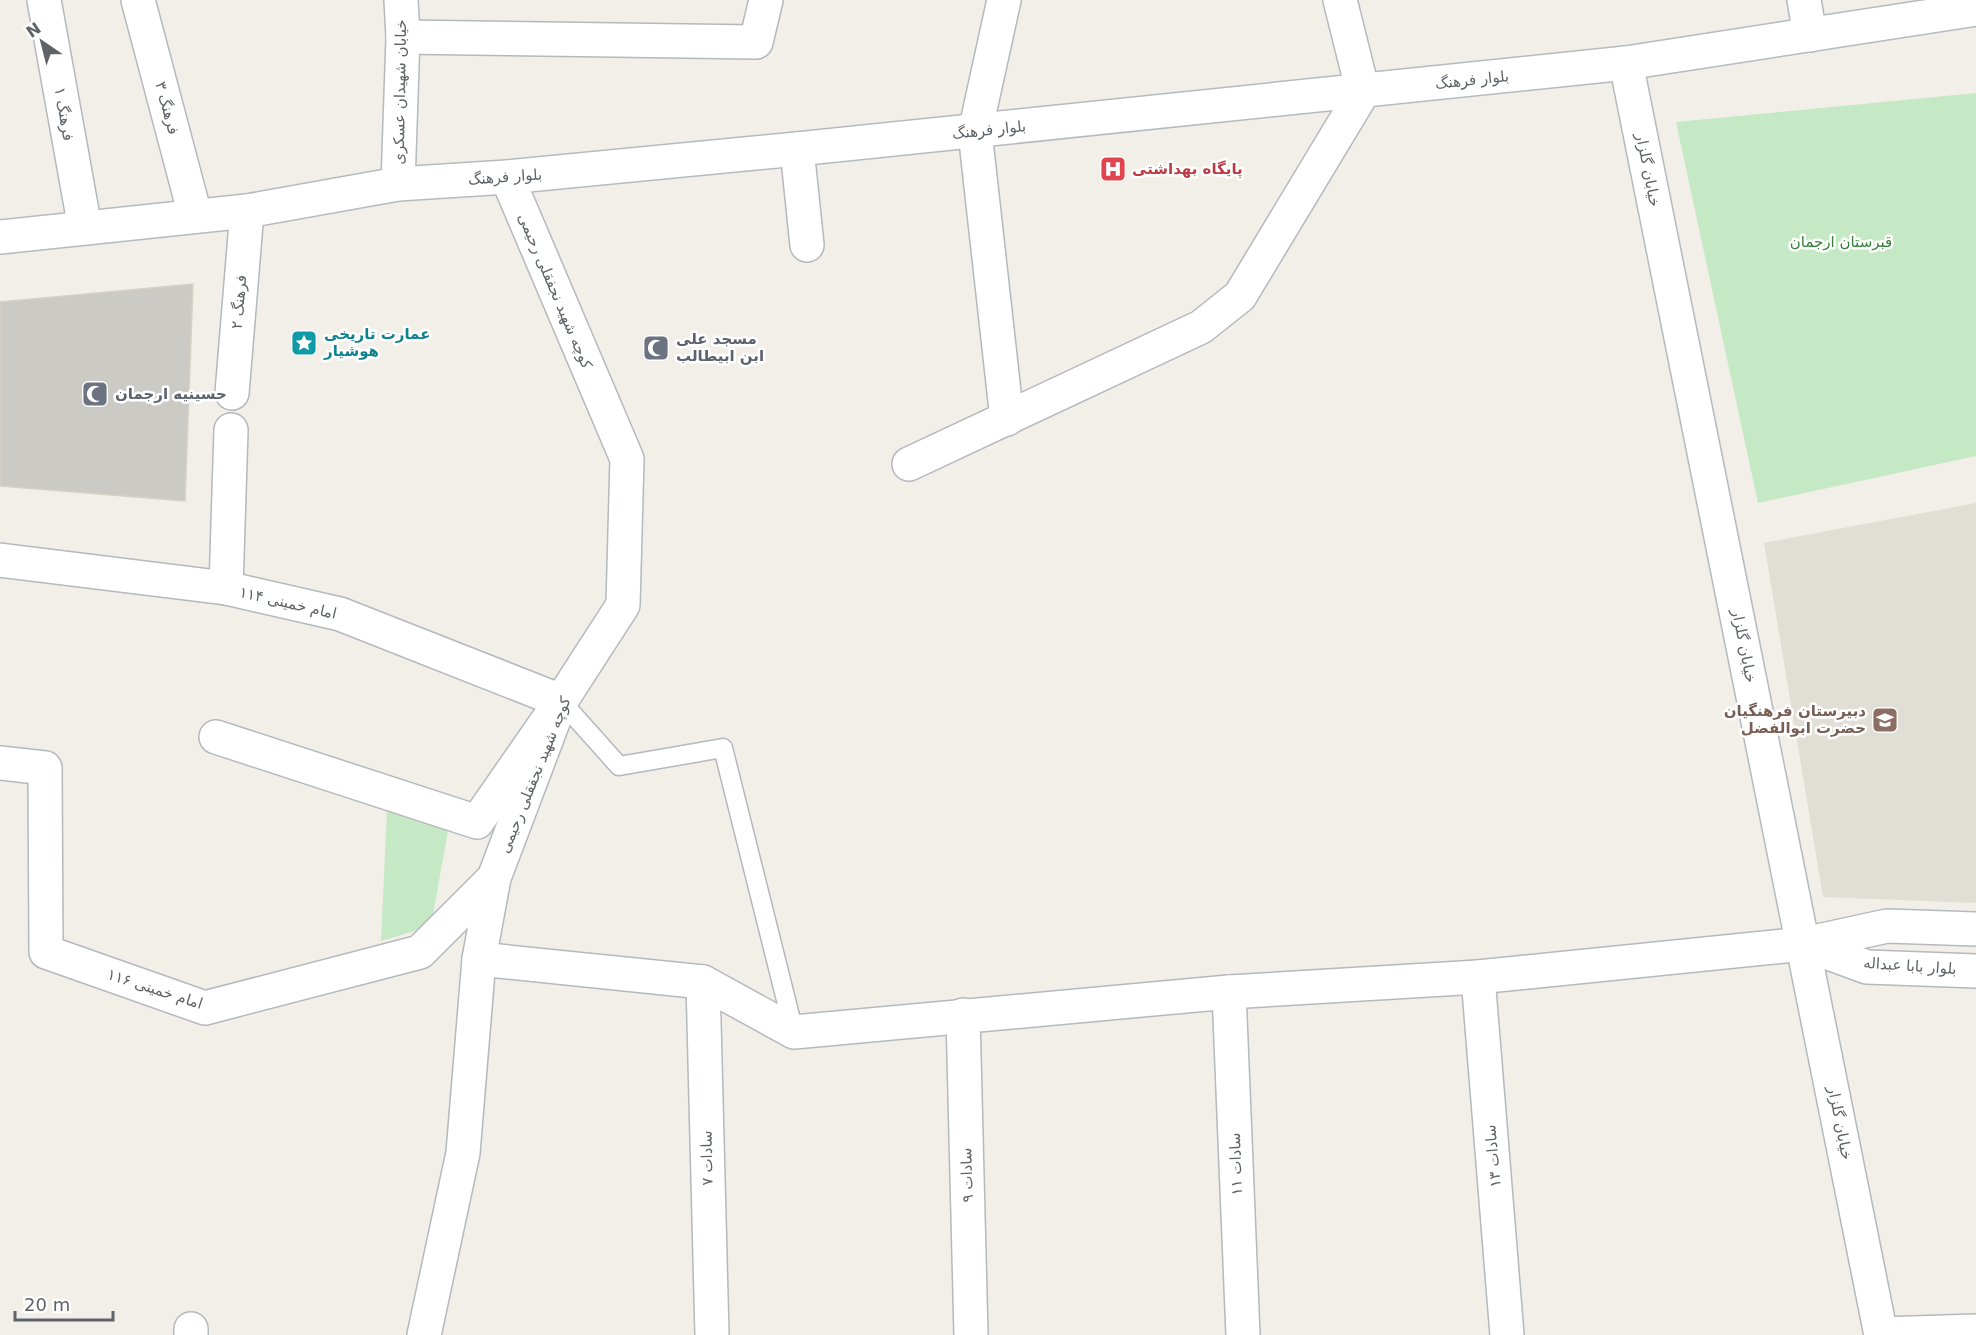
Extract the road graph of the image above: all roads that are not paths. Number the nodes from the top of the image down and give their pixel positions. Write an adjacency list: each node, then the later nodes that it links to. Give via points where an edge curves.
1 (44, 0): 19 (street, فرهنگ ۱)
2 (138, 0): 18 (street, فرهنگ ۳)
3 (401, 0): 10 (street, خیابان شهیدان عسکری)
4 (766, 0): 10 (street, via 756,42)
5 (1004, 0): 13 (street)
6 (1340, 0): 12 (street)
7 (1804, 0): 9 (street)
8 (1976, 9): 9 (street, بلوار فرهنگ)
9 (1810, 35): 11 (street, بلوار فرهنگ)
10 (403, 37): 16 (street, خیابان شهیدان عسکری)
11 (1626, 63): 12 (street, بلوار فرهنگ); 33 (street, خیابان گلزار)
12 (1363, 92): 13 (street, بلوار فرهنگ); 23 (street, via 1240,296 1200,327)
13 (975, 132): 14 (street, بلوار فرهنگ); 23 (street)
14 (797, 149): 15 (street, بلوار فرهنگ); 21 (street)
15 (507, 177): 16 (street, بلوار فرهنگ); 28 (street, کوچه شهید نجفقلی رحیمی, via 627,459 623,605)
16 (398, 184): 17 (street, بلوار فرهنگ)
17 (247, 211): 18 (street, بلوار فرهنگ); 22 (street, فرهنگ ۲)
18 (195, 215): 19 (street, بلوار فرهنگ)
19 (85, 228): 20 (street, بلوار فرهنگ)
20 (0, 237)
21 (807, 245)
22 (232, 393)
23 (1007, 419): 25 (street)
24 (231, 430): 27 (street)
25 (909, 464)
26 (0, 560): 27 (street, امام خمینی ۱۱۴)
27 (226, 588): 28 (street, امام خمینی ۱۱۴, via 340,614)
28 (561, 701): 29 (street, via 477,822); 31 (street, کوچه شهید نجفقلی رحیمی); 40 (lane, via 619,766 723,748)
29 (216, 736)
30 (0, 763): 31 (street, امام خمینی ۱۱۶, via 45,768 46,952 205,1008 420,952)
31 (494, 878): 34 (street, کوچه شهید نجفقلی رحیمی)
32 (1976, 929): 33 (street, بلوار بابا عبداله, via 1887,926)
33 (1804, 944): 35 (street, بلوار بابا عبداله, via 1867,967); 36 (street); 48 (street, خیابان گلزار)
34 (479, 959): 37 (street); 42 (street, کوچه شهید نجفقلی رحیمی, via 463,1153)
35 (1976, 971)
36 (1478, 977): 38 (street); 46 (street, سادات ۱۳)
37 (703, 982): 40 (street); 43 (street, سادات ۷)
38 (1229, 992): 39 (street); 45 (street, سادات ۱۱)
39 (963, 1015): 40 (street); 44 (street, سادات ۹)
40 (794, 1032)
41 (1976, 1330): 48 (street)
42 (424, 1335)
43 (712, 1335)
44 (972, 1335)
45 (1243, 1335)
46 (1508, 1335)
47 (1864, 1335): 48 (street)
48 (1881, 1335)

